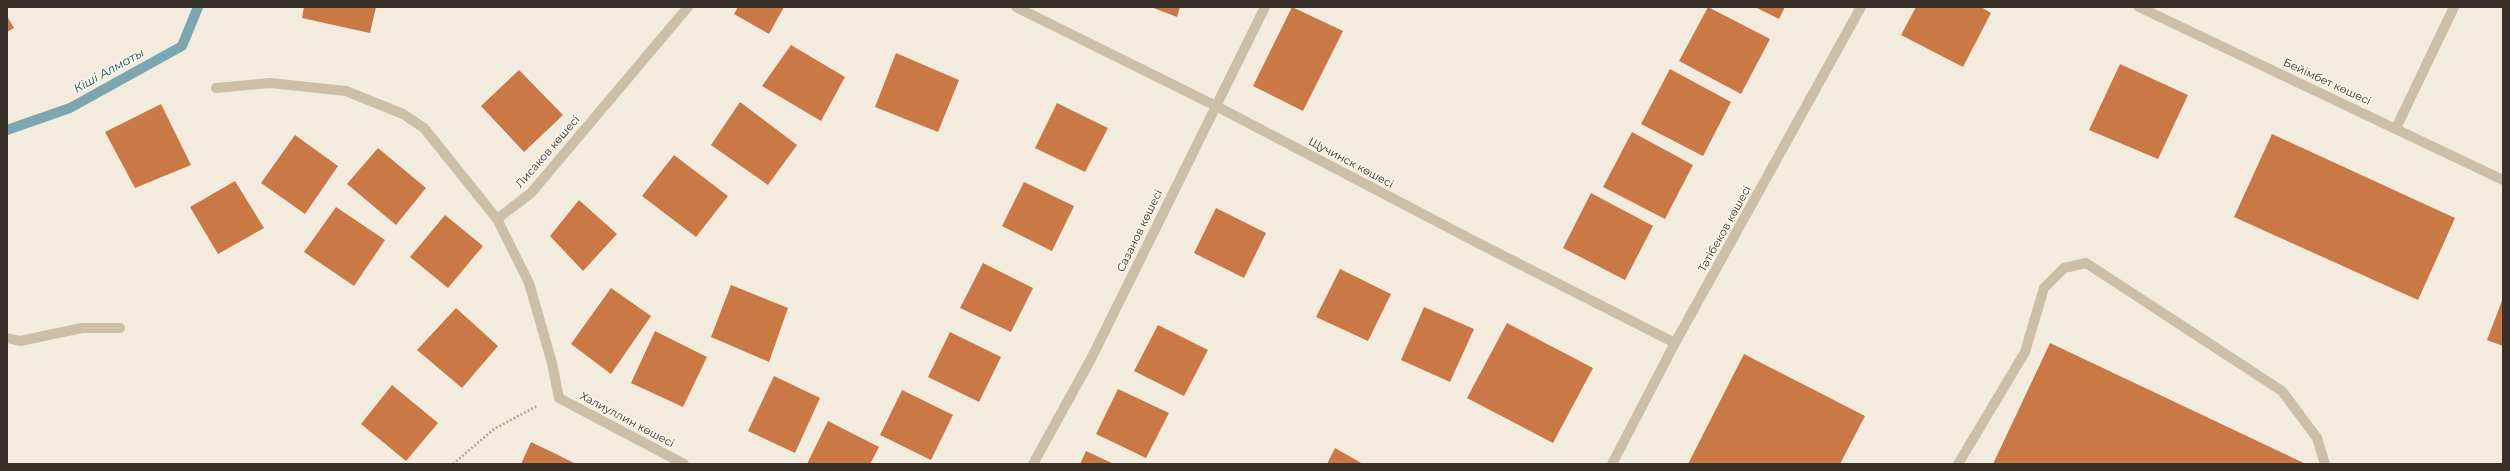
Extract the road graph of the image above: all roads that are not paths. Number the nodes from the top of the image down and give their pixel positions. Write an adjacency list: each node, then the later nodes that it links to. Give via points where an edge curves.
1 (688, 7): 11 (street, Лисаков көшесі, via 531,193)
2 (1016, 7): 8 (street, Щучинск көшесі)
3 (1265, 7): 8 (street, Сазанов көшесі)
4 (1862, 7): 14 (street, Тәтібеков көшесі)
5 (2139, 7): 9 (street, Бейімбет көшесі)
6 (2454, 7): 9 (street)
7 (216, 88): 11 (street, via 270,83 346,91 403,114 424,128)
8 (1216, 106): 14 (street, Щучинск көшесі); 16 (street, Сазанов көшесі, via 1092,357)
9 (2396, 128): 10 (street, Бейімбет көшесі)
10 (2503, 180)
11 (497, 219): 15 (street, Халиуллин көшесі, via 529,284 552,363 559,398)
12 (120, 328): 13 (street, via 82,328 20,341)
13 (7, 338)
14 (1675, 343): 17 (street, Тәтібеков көшесі)
15 (684, 464)
16 (1033, 464)
17 (1612, 464)
18 (1958, 464): 19 (street, via 2025,352 2044,288 2064,268 2086,263 2282,390 2317,438)
19 (2325, 464)

